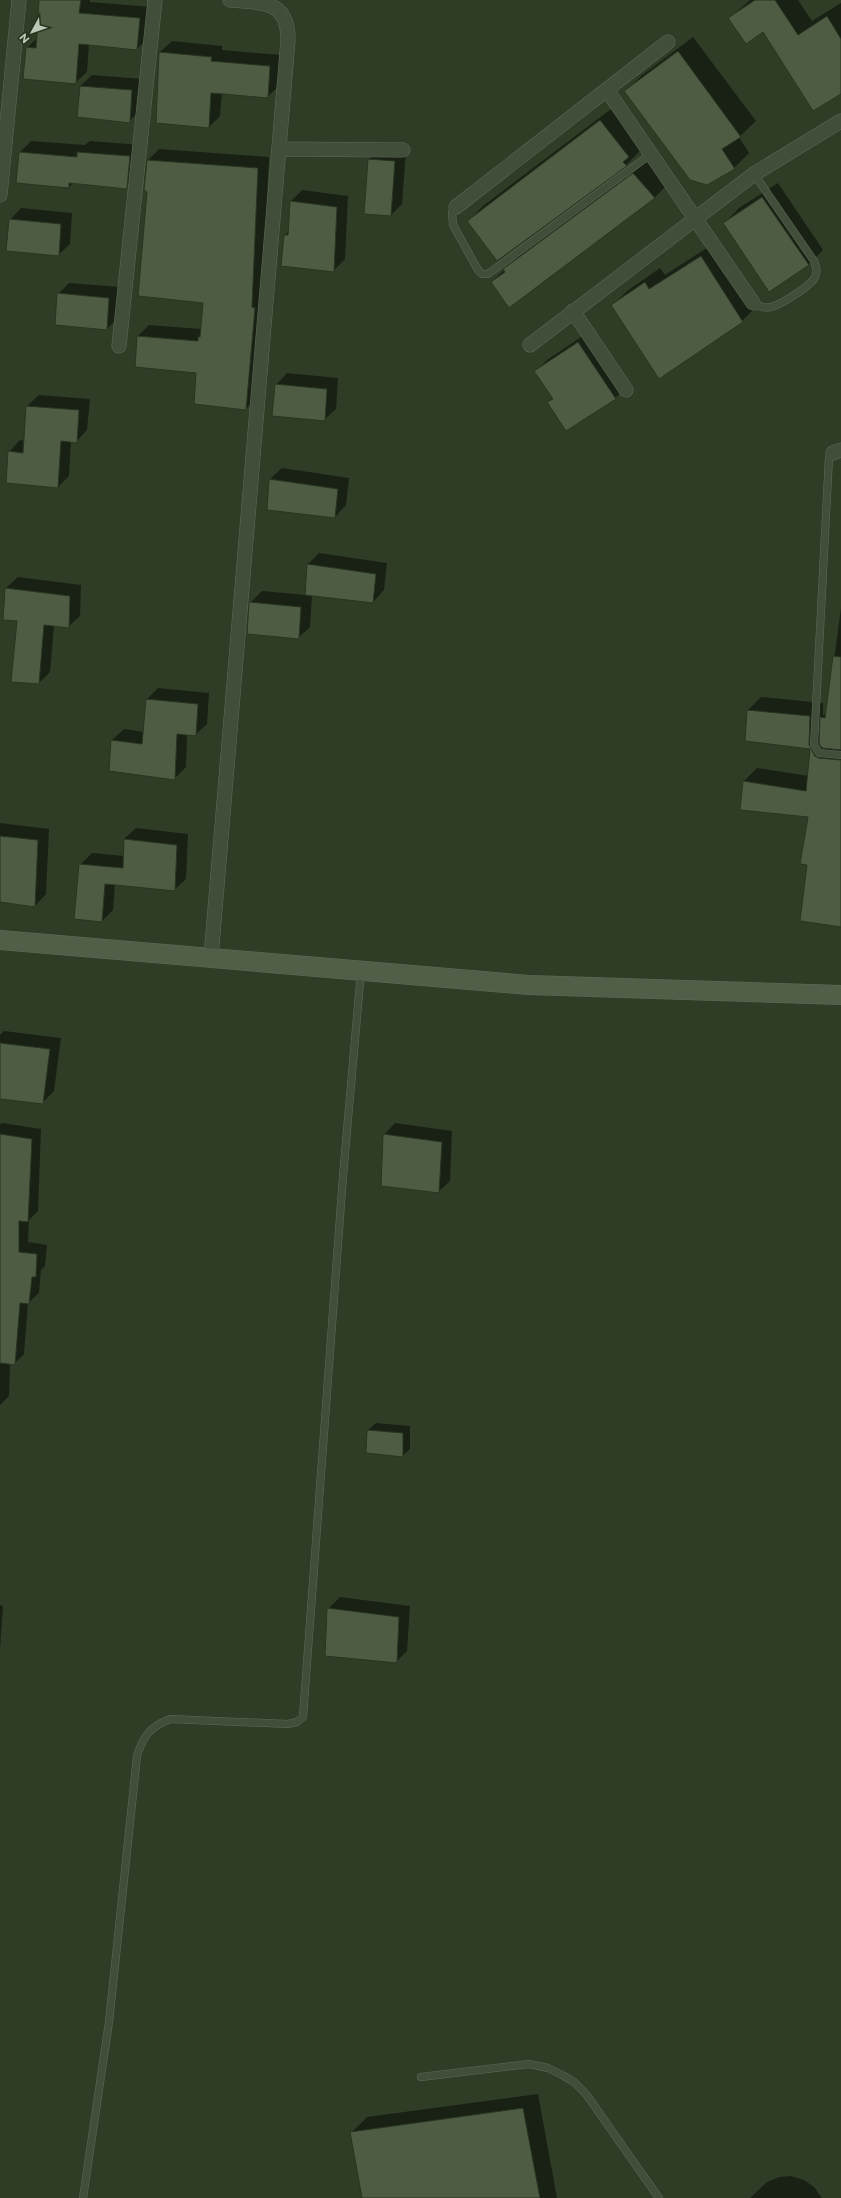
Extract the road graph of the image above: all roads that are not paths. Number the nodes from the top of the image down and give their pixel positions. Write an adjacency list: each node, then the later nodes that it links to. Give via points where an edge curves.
1 (19, 0): 11 (street)
2 (155, 0): 17 (street)
3 (230, 0): 7 (street, via 270,3 285,16 288,26)
4 (668, 42): 5 (street)
5 (606, 90): 9 (street); 12 (street)
6 (841, 121): 10 (street)
7 (280, 149): 8 (street); 22 (street)
8 (403, 150)
9 (651, 154): 12 (lane, via 488,274 482,274 478,270 453,225 452,212); 13 (street)
10 (754, 174): 13 (street); 14 (lane, via 814,261 817,270 809,285 774,307 758,306)
11 (0, 195)
12 (456, 207)
13 (695, 218): 14 (street); 15 (street)
14 (753, 303)
15 (573, 311): 16 (street); 18 (street)
16 (530, 345)
17 (119, 346)
18 (626, 390)
19 (837, 452): 20 (lane, via 829,457 814,745 819,753)
20 (841, 755)
21 (0, 940): 22 (street)
22 (211, 957): 23 (street)
23 (361, 970): 24 (street, via 529,985); 26 (lane, via 303,1716 297,1722 288,1724 170,1719 158,1724 142,1740 137,1756 109,2022)
24 (841, 994)
25 (421, 2077): 27 (lane, via 529,2064 548,2068 562,2075 586,2094)
26 (83, 2198)
27 (659, 2198)

